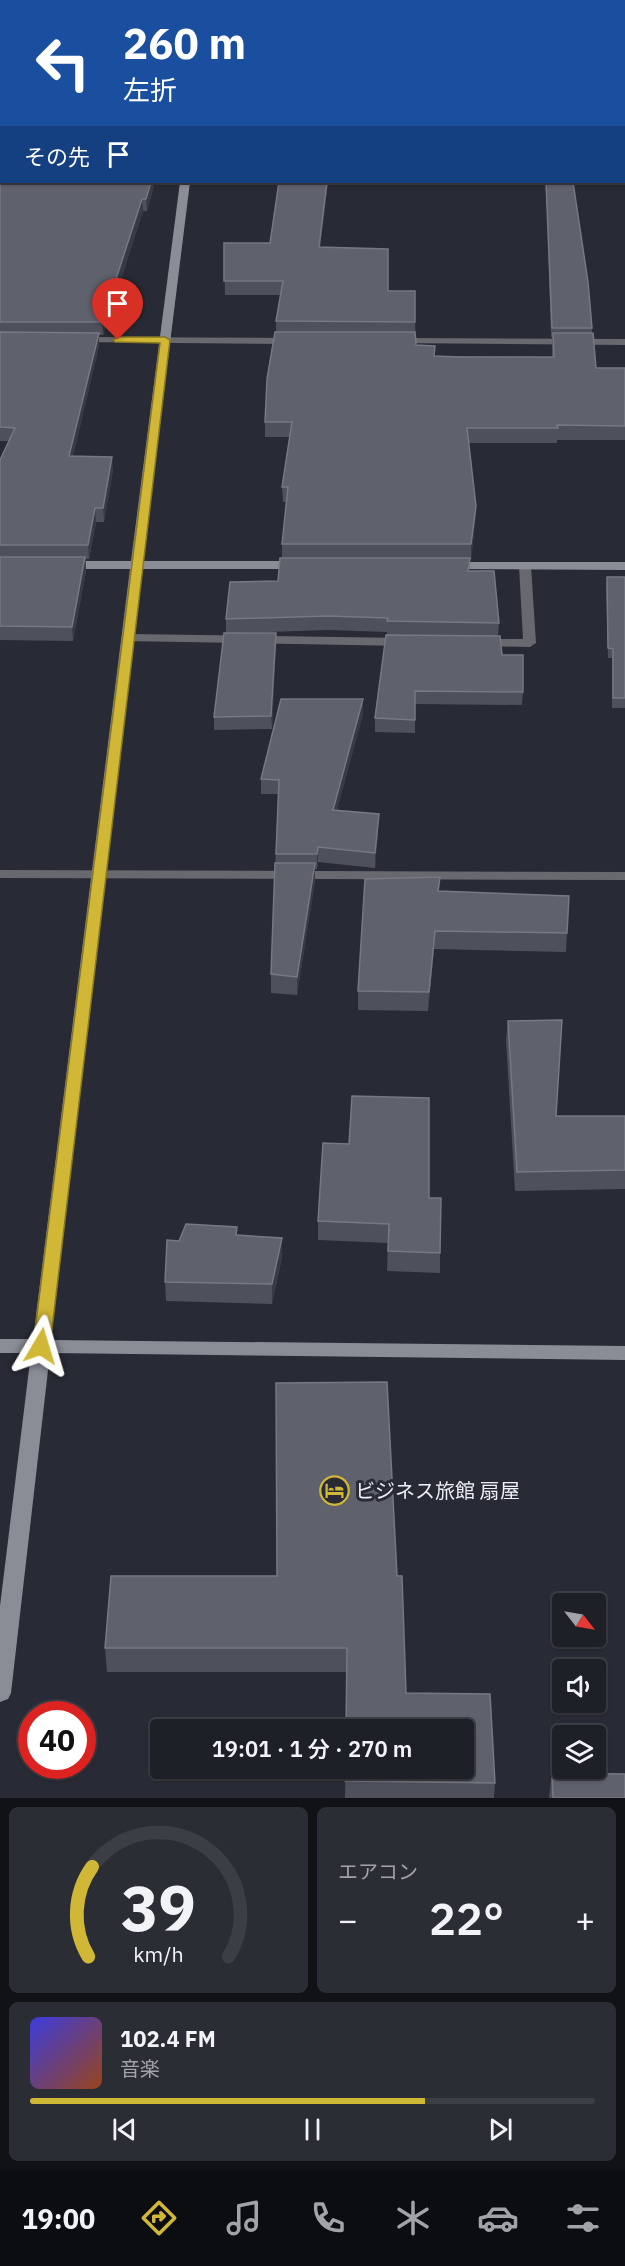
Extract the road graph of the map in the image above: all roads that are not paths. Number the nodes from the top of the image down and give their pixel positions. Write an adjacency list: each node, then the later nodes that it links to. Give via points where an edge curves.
1 (185, 183): 3 (street)
2 (71, 340): 3 (street)
3 (165, 340): 4 (street); 8 (street)
4 (307, 341)
5 (389, 341): 6 (street)
6 (625, 342)
7 (57, 565): 8 (street)
8 (138, 565): 9 (street); 13 (street)
9 (314, 565)
10 (431, 566): 11 (street)
11 (525, 566): 12 (street); 15 (street, via 530,643)
12 (625, 566)
13 (129, 638): 14 (street); 17 (street)
14 (423, 642)
15 (471, 642)
16 (0, 874): 17 (street)
17 (98, 875): 18 (street); 20 (street)
18 (625, 876)
19 (0, 1346): 20 (street)
20 (41, 1346): 21 (street); 22 (street)
21 (625, 1353)
22 (0, 1693)

